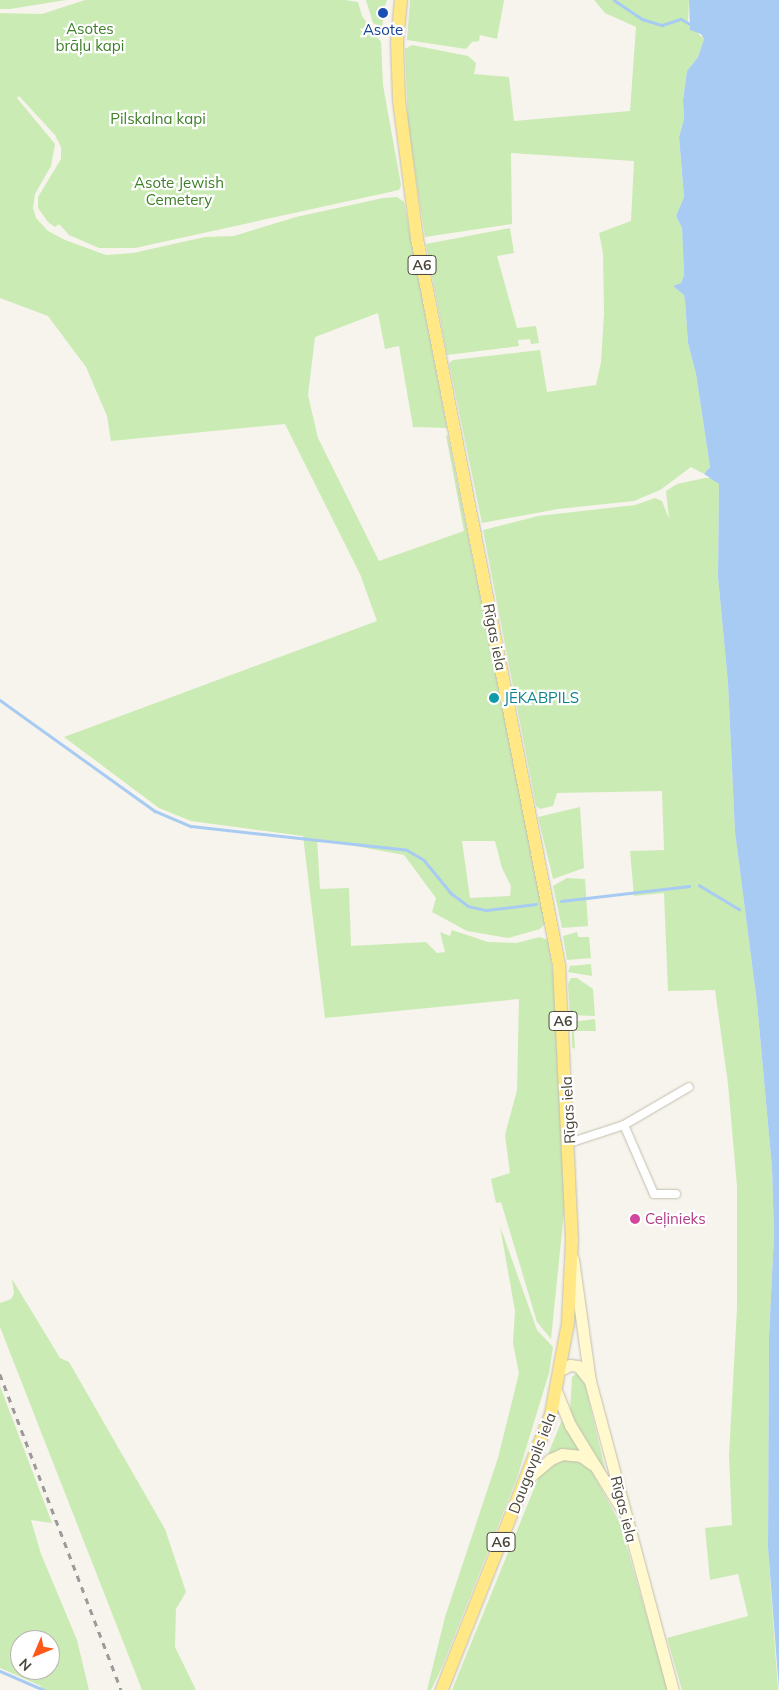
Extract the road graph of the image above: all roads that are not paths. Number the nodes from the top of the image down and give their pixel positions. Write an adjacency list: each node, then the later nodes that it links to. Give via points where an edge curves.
1 (401, 0): 4 (highway, Rīgas iela / A6, via 397,68 410,191 554,932 561,977)
2 (689, 1087): 3 (street)
3 (624, 1125): 4 (street); 5 (street, via 654,1194)
4 (569, 1144): 6 (highway, Rīgas iela / A6)
5 (676, 1194)
6 (572, 1255): 7 (highway, Daugavpils iela / A6); 8 (main road, Rīgas iela)
7 (562, 1369): 8 (main road, via 578,1366); 9 (highway, Daugavpils iela / A6)
8 (590, 1381): 12 (main road, Rīgas iela, via 623,1498)
9 (556, 1393): 10 (main road); 11 (highway, Daugavpils iela / A6)
10 (595, 1466): 11 (main road, via 581,1456 562,1454); 12 (main road)
11 (527, 1479): 13 (highway, Daugavpils iela / A6)
12 (624, 1512): 14 (main road, Rīgas iela)
13 (442, 1690)
14 (674, 1690)

